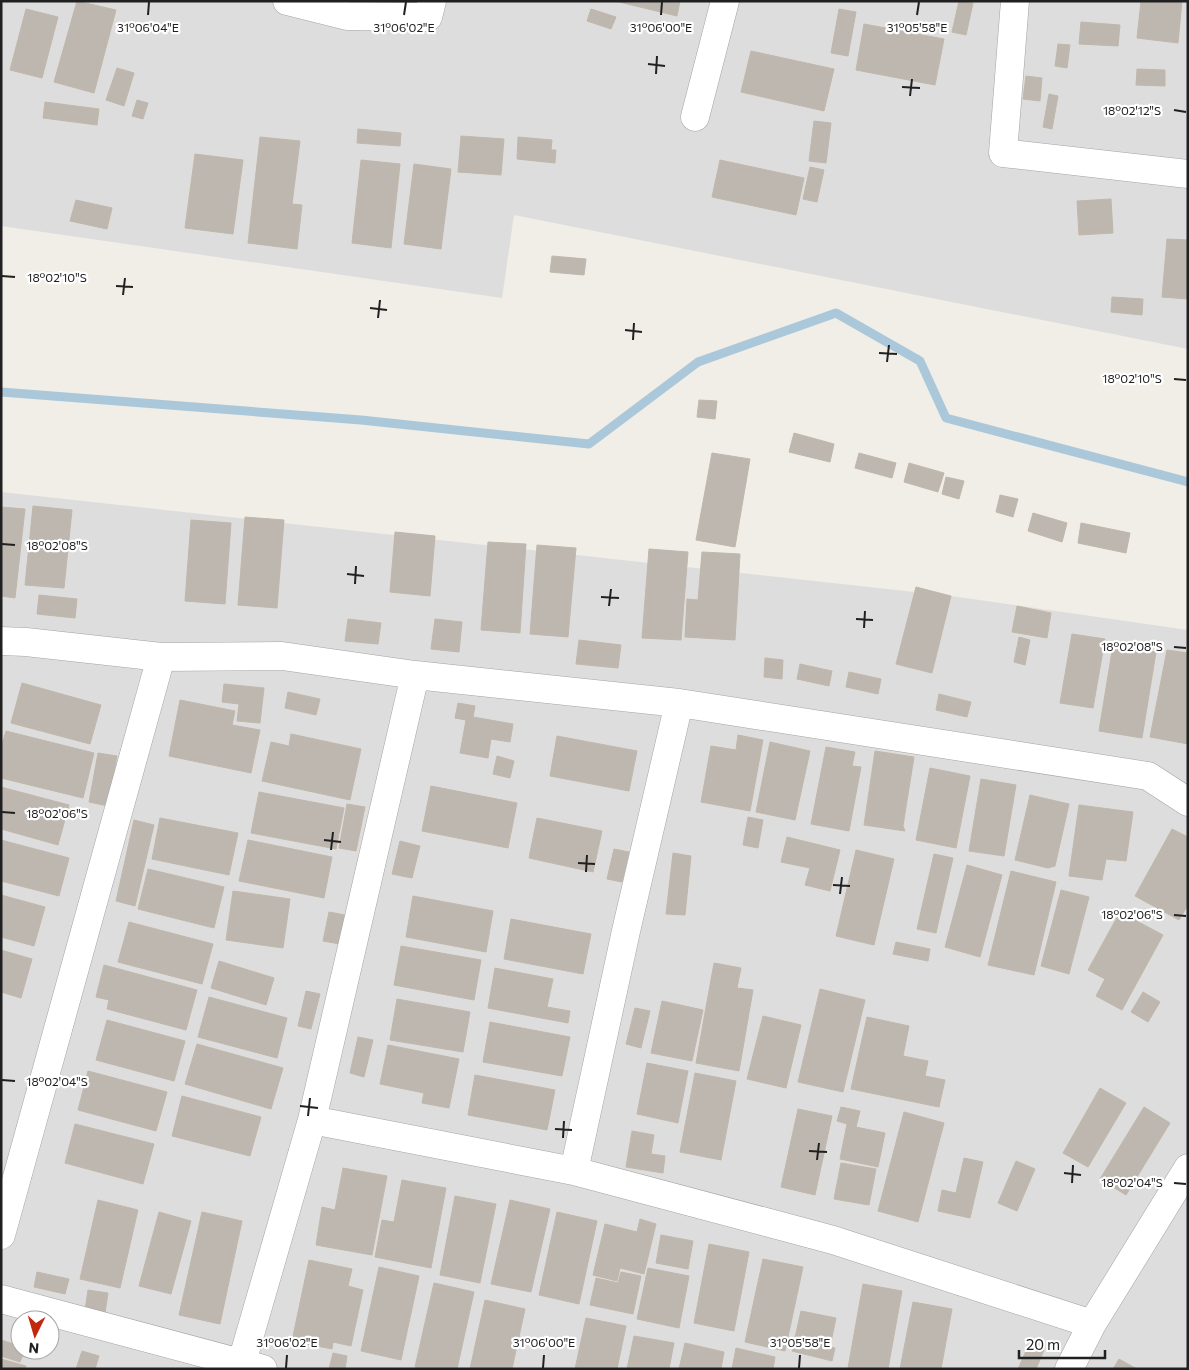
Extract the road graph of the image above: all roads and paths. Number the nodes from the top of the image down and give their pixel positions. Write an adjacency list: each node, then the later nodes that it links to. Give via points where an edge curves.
1 (287, 1): 2 (street, via 347,16 428,17)
2 (432, 1)
3 (725, 1): 5 (street)
4 (1015, 1): 6 (street, via 1002,153)
5 (694, 117)
6 (1188, 174)
7 (1, 642): 8 (street)
8 (161, 657): 9 (street, via 282,656); 15 (street)
9 (415, 675): 10 (street); 12 (street)
10 (679, 703): 11 (street, via 1148,776); 14 (street)
11 (1188, 802)
12 (312, 1120): 14 (street); 18 (street)
13 (1188, 1168): 17 (street)
14 (574, 1171): 17 (street, via 833,1240)
15 (1, 1235)
16 (1, 1298): 18 (street)
17 (1092, 1324): 19 (street)
18 (253, 1365)
19 (1069, 1369)

